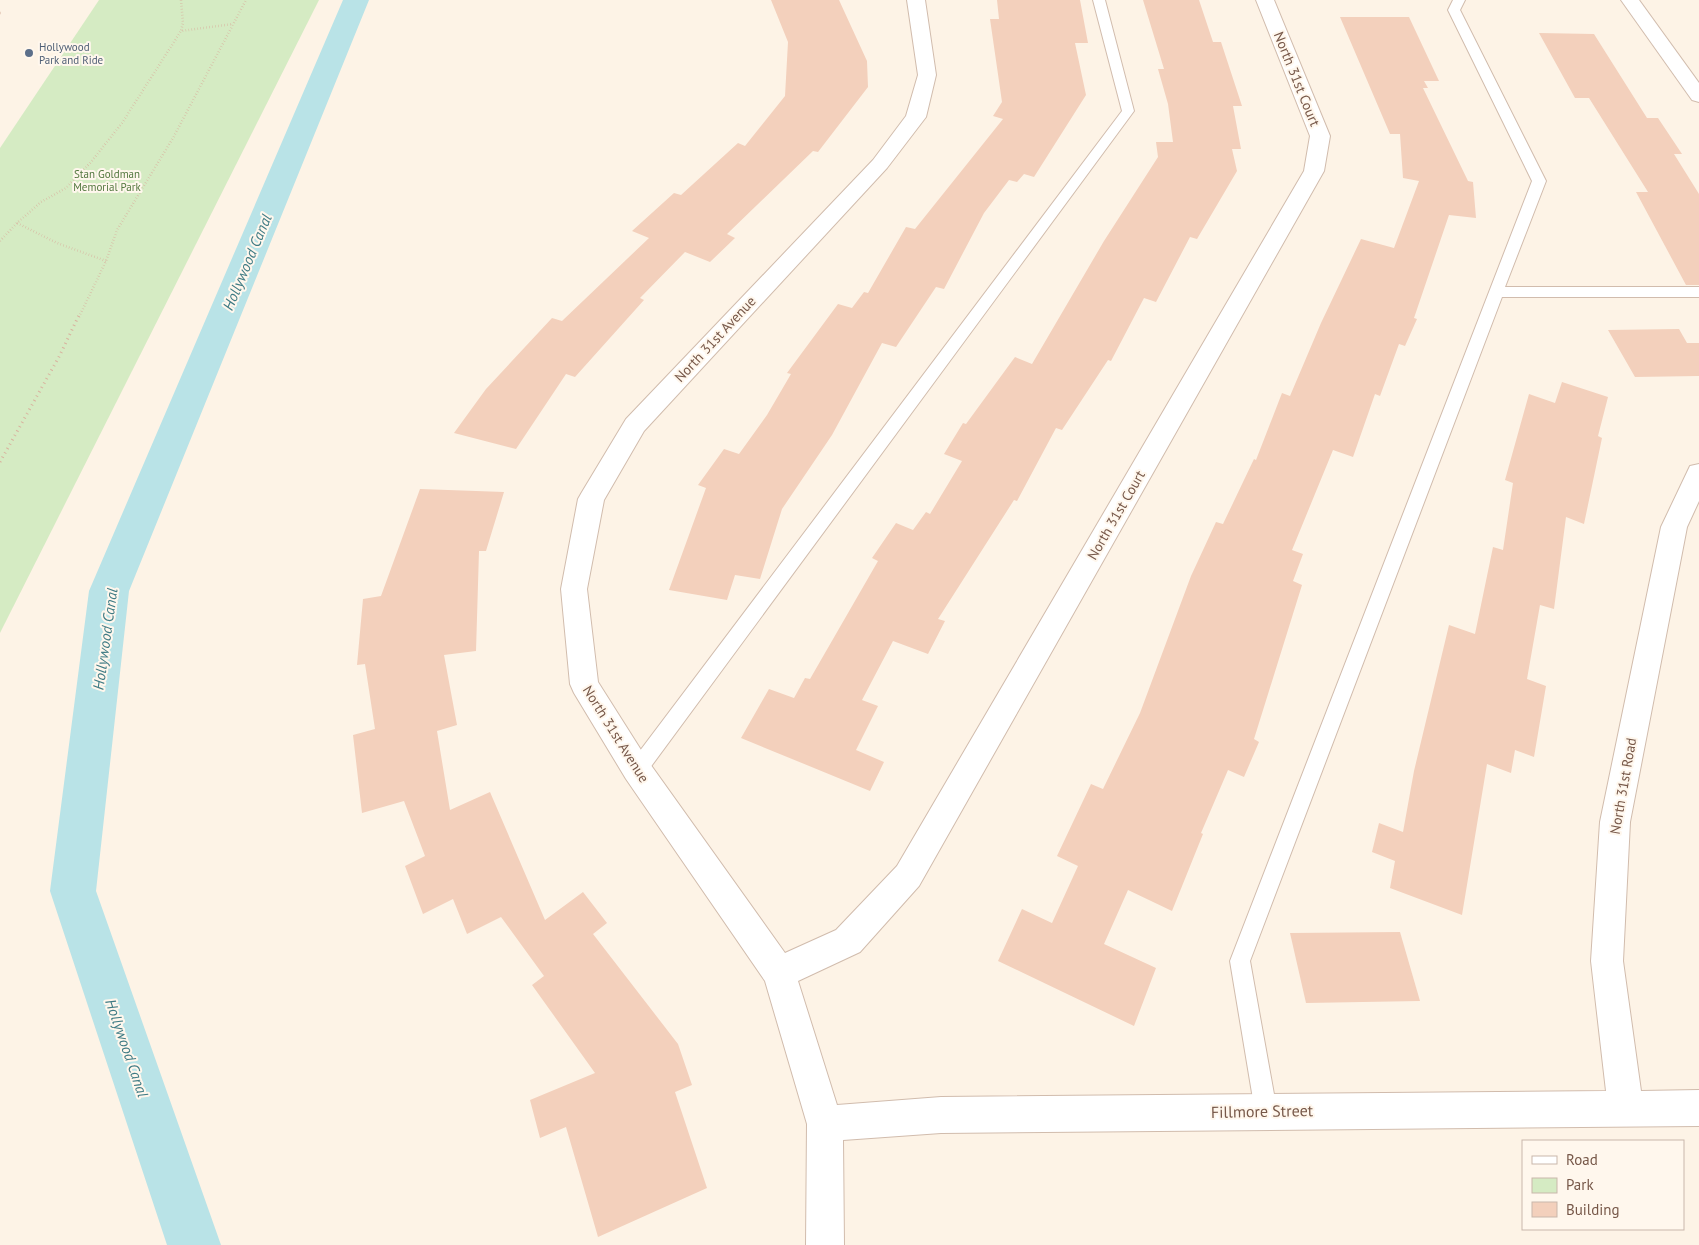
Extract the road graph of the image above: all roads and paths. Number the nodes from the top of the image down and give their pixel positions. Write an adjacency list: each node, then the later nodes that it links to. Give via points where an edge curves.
1 (181, 0): 9 (path)
2 (246, 0): 8 (path)
3 (916, 0): 18 (street, North 31st Avenue, via 927,75 916,117 880,164 635,424 591,499 574,590 584,684)
4 (1099, 0): 18 (lane, via 1128,111)
5 (1265, 0): 19 (street, North 31st Court, via 1320,136 1314,171 908,876 848,940)
6 (1460, 0): 14 (lane, via 1454,10 1538,181)
7 (1630, 0): 10 (street)
8 (233, 24): 9 (path); 13 (path, via 173,138 117,230)
9 (182, 31): 11 (path, via 122,123 91,162 66,188 41,202)
10 (1699, 96)
11 (17, 223): 12 (path); 13 (path, via 56,243)
12 (0, 241)
13 (106, 261): 16 (path, via 60,355)
14 (1496, 292): 15 (lane); 22 (lane, via 1240,961)
15 (1699, 292)
16 (0, 462)
17 (1699, 473): 20 (street, North 31st Road, via 1674,527 1615,822 1607,961)
18 (637, 770): 19 (street, North 31st Avenue)
19 (779, 973): 23 (street, North 31st Avenue)
20 (1626, 1108): 21 (street, Fillmore Street); 22 (street, Fillmore Street)
21 (1699, 1108)
22 (1266, 1111): 23 (street, Fillmore Street, via 941,1115)
23 (824, 1124): 24 (street, North 31st Avenue)
24 (825, 1245)

